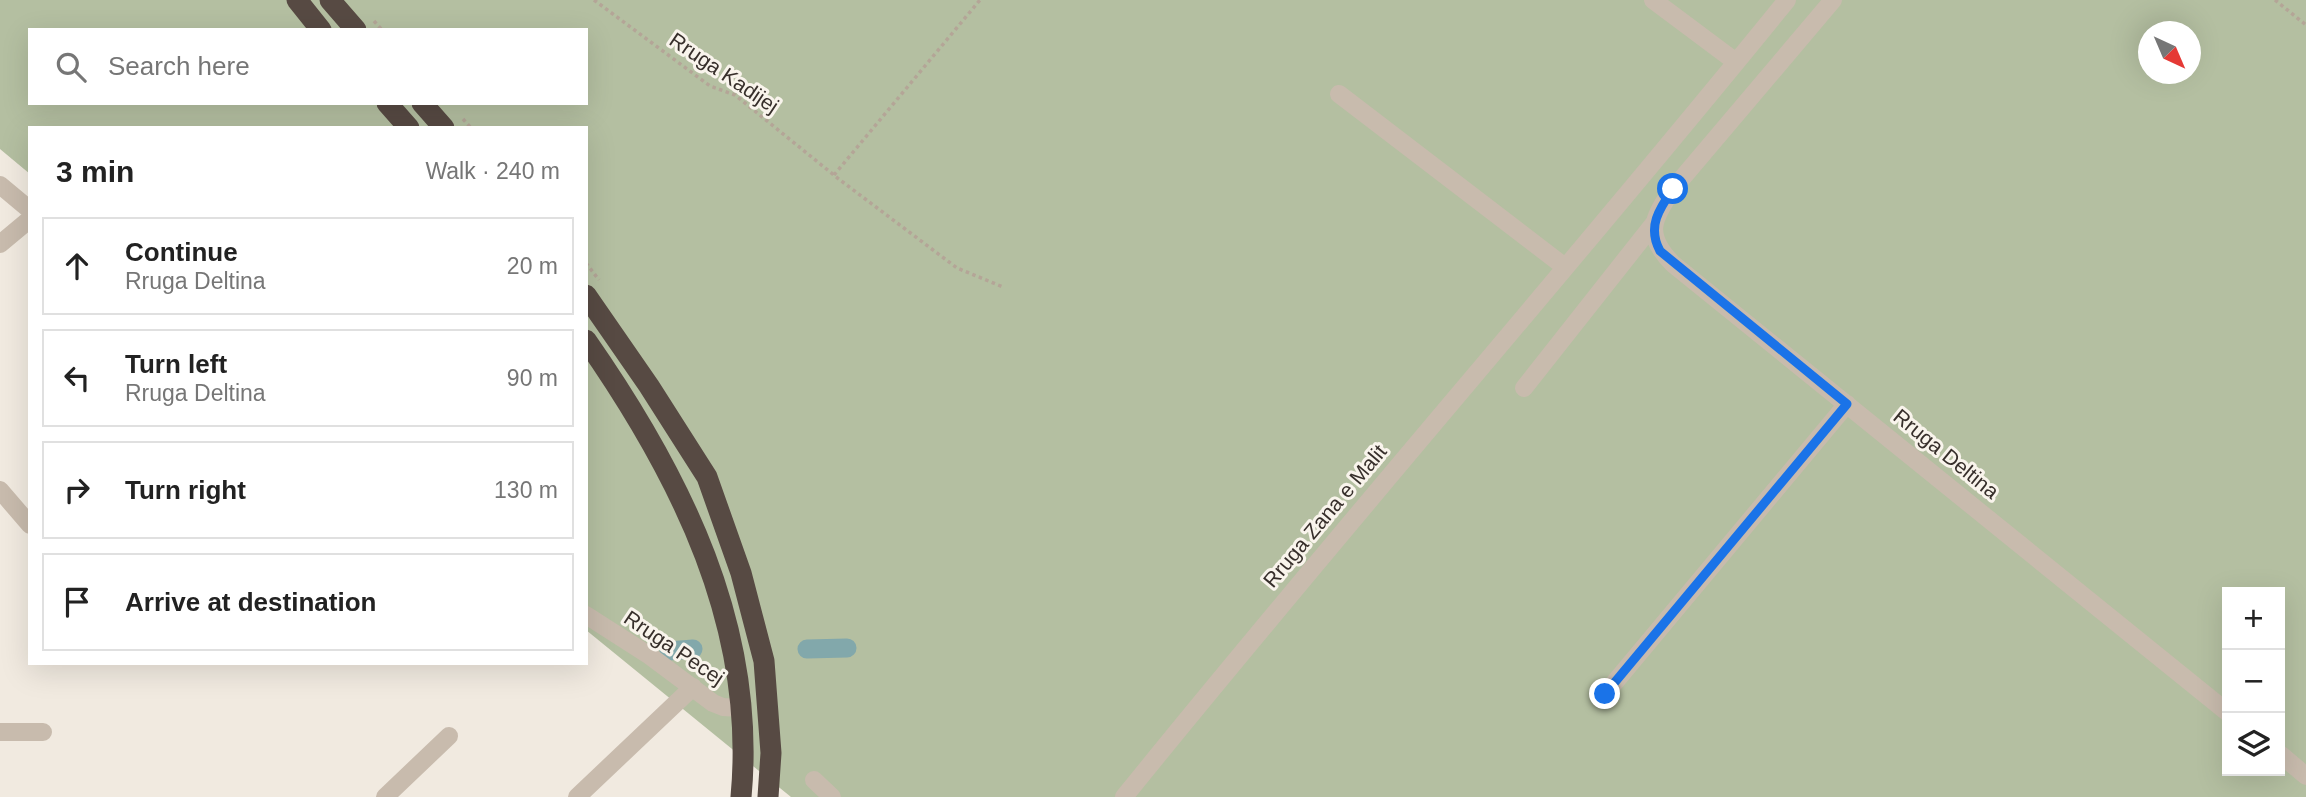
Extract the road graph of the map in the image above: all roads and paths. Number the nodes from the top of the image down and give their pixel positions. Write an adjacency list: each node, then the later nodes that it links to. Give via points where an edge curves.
1 (297, 0): 10 (highway)
2 (330, 0): 11 (highway)
3 (594, 0): 18 (path, Rruga Kadijej, via 710,86 735,95)
4 (980, 0): 18 (path)
5 (1653, 0): 12 (street)
6 (1787, 0): 12 (street, Rruga Zana e Malit)
7 (1833, 0): 22 (street, via 1673,189)
8 (2275, 0): 9 (path)
9 (2306, 25)
10 (319, 28)
11 (354, 28)
12 (1736, 62): 24 (street, Rruga Zana e Malit)
13 (1339, 94): 24 (street)
14 (389, 105): 16 (highway)
15 (424, 105): 17 (highway)
16 (407, 126)
17 (442, 126)
18 (834, 175): 25 (path, Rruga Kadijej, via 957,268)
19 (0, 186): 20 (street)
20 (28, 208)
21 (28, 221): 23 (street)
22 (1655, 222): 28 (street); 29 (street, Rruga Deltina, via 1656,243 1673,264)
23 (0, 244)
24 (1565, 267): 48 (street, Rruga Zana e Malit, via 1259,629)
25 (1003, 287)
26 (588, 298): 46 (highway, via 707,477 741,573 764,661 771,753)
27 (588, 343): 35 (highway, via 645,430 687,509 715,577)
28 (1524, 388)
29 (1847, 404): 34 (street); 36 (street, Rruga Deltina)
30 (0, 490): 31 (street)
31 (28, 523)
32 (588, 616): 33 (street, Rruga Pecej)
33 (693, 687): 35 (street, Rruga Pecej, via 713,703); 44 (street)
34 (1605, 694)
35 (740, 708): 45 (highway)
36 (2222, 708)
37 (0, 732): 38 (street)
38 (43, 732)
39 (449, 736): 43 (street)
40 (2285, 758): 41 (street)
41 (2306, 776)
42 (814, 780): 47 (street)
43 (385, 797)
44 (577, 797)
45 (741, 797)
46 (768, 797)
47 (832, 797)
48 (1124, 797)

